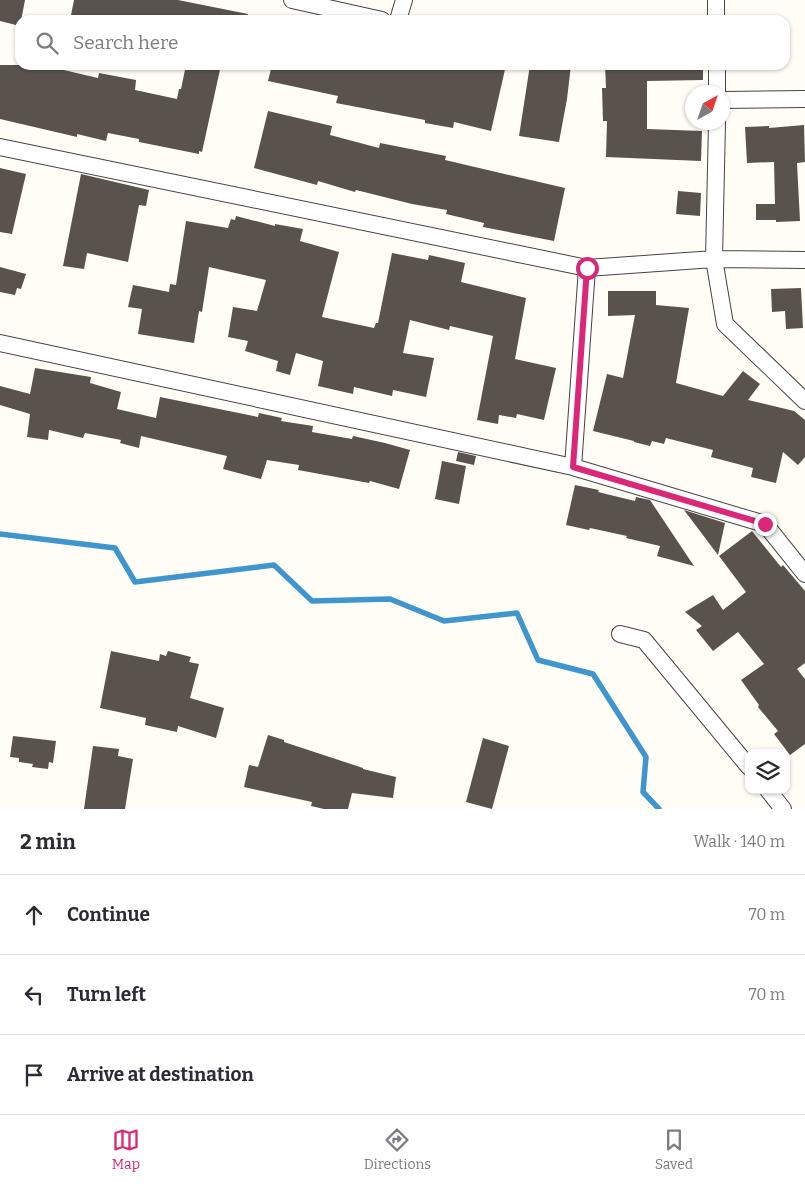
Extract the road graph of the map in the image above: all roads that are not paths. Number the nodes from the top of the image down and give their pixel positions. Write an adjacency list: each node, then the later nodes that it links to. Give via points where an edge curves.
1 (292, 0): 4 (street)
2 (404, 0): 5 (street)
3 (716, 0): 6 (street)
4 (360, 15)
5 (400, 15)
6 (716, 15)
7 (717, 70): 8 (street)
8 (717, 85)
9 (805, 99): 10 (street)
10 (730, 100)
11 (717, 130): 13 (street)
12 (0, 147): 15 (street)
13 (714, 259): 14 (street); 15 (street); 17 (street, via 726,324)
14 (805, 260)
15 (587, 268): 18 (street)
16 (0, 343): 18 (street)
17 (805, 401)
18 (573, 467): 19 (street, via 765,524)
19 (805, 574)
20 (620, 634): 21 (street, via 644,640)
21 (745, 762)
22 (771, 794): 23 (street)
23 (783, 809)

